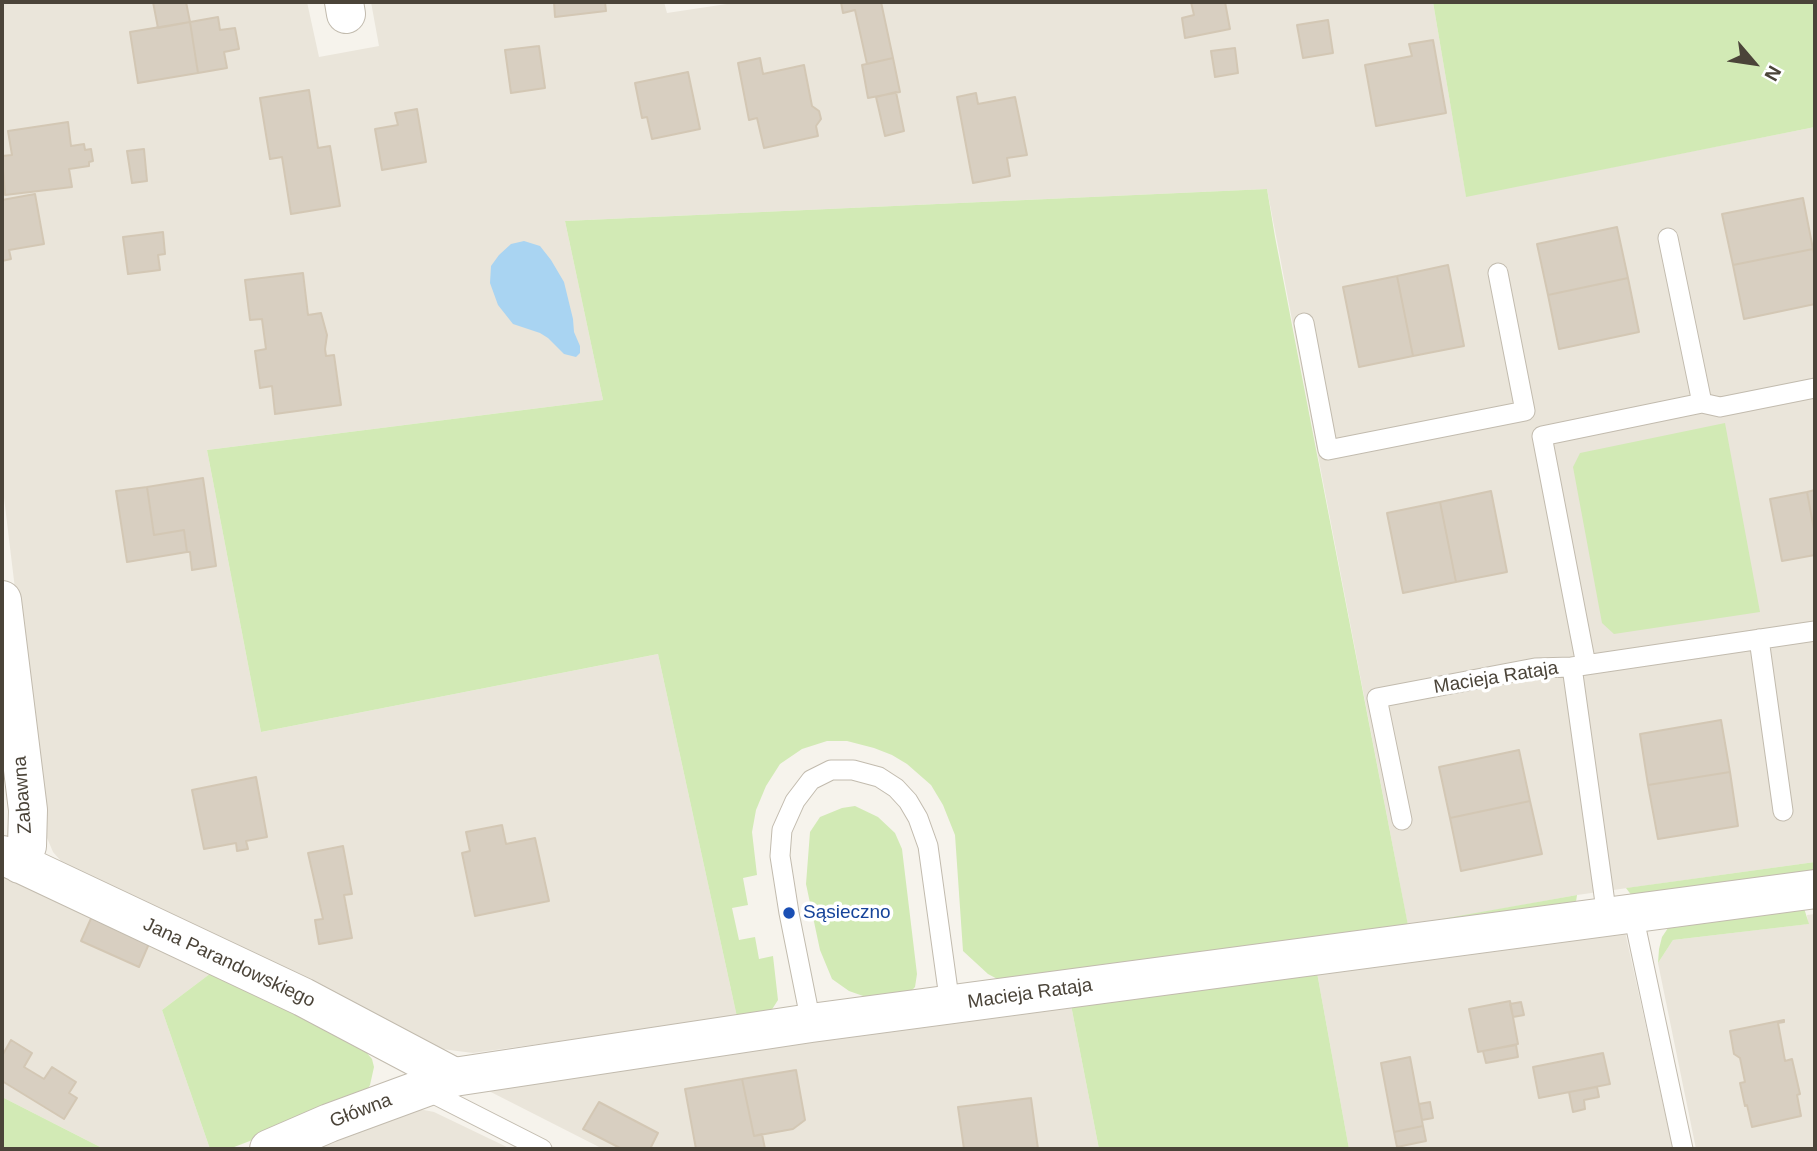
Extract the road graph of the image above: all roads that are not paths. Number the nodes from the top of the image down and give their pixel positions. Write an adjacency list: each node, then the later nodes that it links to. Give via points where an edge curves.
1 (1668, 238): 5 (lane)
2 (1498, 273): 6 (lane, via 1525,411)
3 (1304, 323): 6 (lane, via 1328,450)
4 (1815, 388): 5 (lane, via 1720,407)
5 (1702, 402): 7 (lane)
6 (1513, 413): 7 (lane)
7 (1542, 436): 11 (lane, Macieja Rataja)
8 (2, 600): 14 (street, Zabawna, via 28,810 27,846)
9 (1815, 631): 10 (lane, Macieja Rataja)
10 (1759, 639): 11 (lane, Macieja Rataja); 12 (lane)
11 (1579, 666): 13 (lane, Macieja Rataja, via 1535,668 1377,698); 16 (lane, Macieja Rataja)
12 (1783, 811)
13 (1402, 820)
14 (11, 860): 19 (street, Jana Parandowskiego)
15 (1815, 889): 16 (street, Macieja Rataja)
16 (1620, 915): 17 (street, Macieja Rataja); 24 (lane, Macieja Rataja)
17 (950, 1004): 18 (street, Macieja Rataja); 18 (lane, via 928,846 918,818 902,794 879,777 831,770 811,780 782,830 780,856)
18 (811, 1023): 20 (street, Macieja Rataja)
19 (383, 1039): 20 (street, Jana Parandowskiego); 21 (street, via 394,1058 394,1077)
20 (438, 1083): 21 (street, Główna); 23 (lane)
21 (375, 1105): 22 (street, Główna)
22 (269, 1149)
23 (542, 1149)
24 (1683, 1149)

